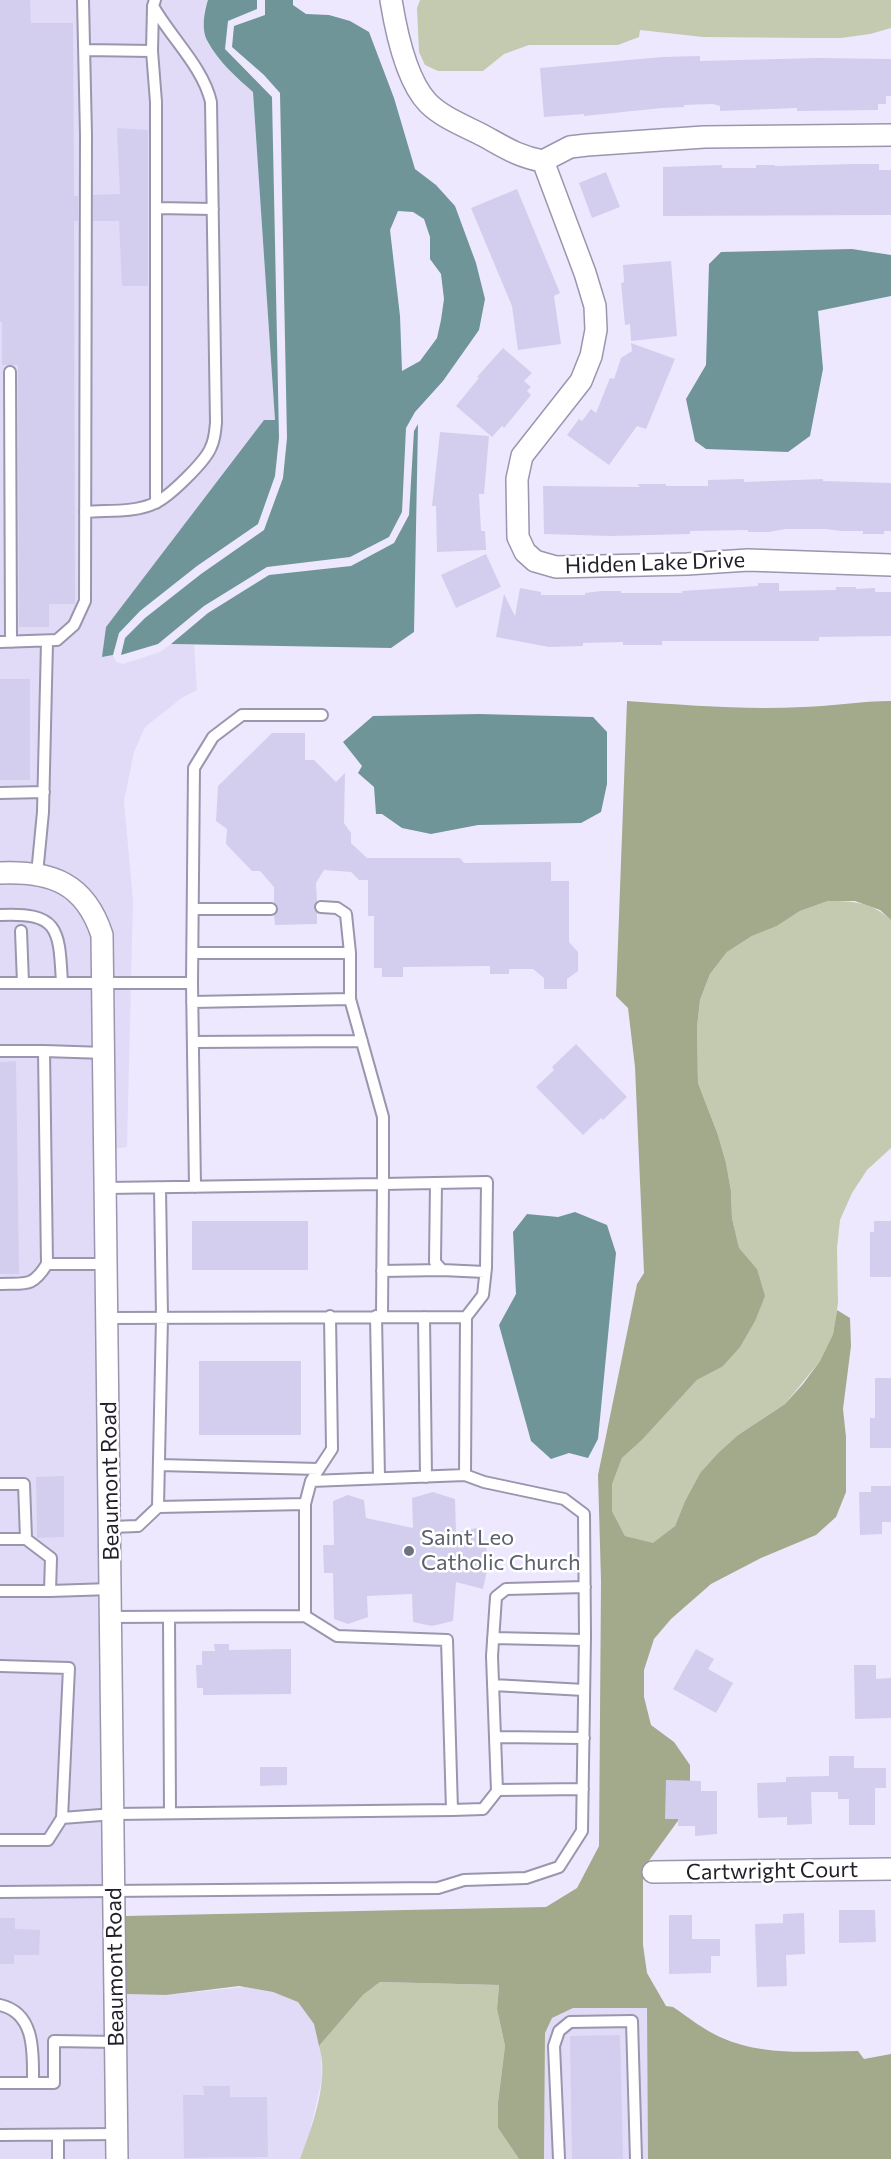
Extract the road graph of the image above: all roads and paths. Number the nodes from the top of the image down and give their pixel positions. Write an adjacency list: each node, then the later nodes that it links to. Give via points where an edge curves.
1 (83, 0): 4 (lane)
2 (391, 0): 7 (street, via 404,54 415,84 428,102 444,115 524,157)
3 (154, 3): 5 (lane); 9 (lane, via 207,88 212,122)
4 (85, 50): 5 (lane); 13 (lane)
5 (152, 51): 8 (lane)
6 (891, 135): 7 (street, via 704,137 587,145 570,147)
7 (543, 161): 14 (street, Hidden Lake Drive, via 585,273 595,306 596,330 581,381 522,456 517,479 518,537 525,552 535,561 565,568 748,560)
8 (157, 208): 9 (lane); 12 (lane)
9 (213, 209): 12 (lane, via 214,438 210,449 178,487)
10 (9, 372): 11 (lane)
11 (5, 470): 15 (lane)
12 (156, 503): 13 (lane, via 135,509)
13 (85, 512): 16 (lane, via 85,601 69,630 57,640)
14 (891, 565)
15 (6, 642): 16 (lane)
16 (47, 642): 19 (lane)
17 (322, 715): 23 (lane, via 242,715 213,737 194,768)
18 (0, 792): 19 (lane)
19 (44, 792): 21 (lane)
20 (0, 873): 21 (street, Beaumont Road)
21 (37, 874): 30 (street, Beaumont Road, via 62,882 83,898 96,917 102,935)
22 (321, 907): 28 (lane, via 337,908 346,914)
23 (193, 909): 24 (lane); 27 (lane)
24 (271, 909)
25 (0, 915): 29 (lane, via 32,916 51,926 59,942)
26 (21, 931): 33 (lane)
27 (193, 953): 28 (lane); 31 (lane)
28 (350, 953): 34 (lane)
29 (62, 982): 30 (lane); 33 (lane)
30 (104, 982): 31 (lane); 40 (street, Beaumont Road)
31 (192, 982): 35 (lane)
32 (0, 983): 33 (lane)
33 (23, 983)
34 (350, 999): 35 (lane); 36 (lane)
35 (192, 1002): 37 (lane)
36 (362, 1041): 37 (lane); 42 (lane, via 383,1117)
37 (193, 1042): 43 (lane)
38 (0, 1051): 39 (lane)
39 (45, 1051): 40 (lane); 46 (lane)
40 (105, 1053): 44 (street, Beaumont Road)
41 (435, 1183): 42 (lane); 48 (lane, via 435,1262); 50 (lane, via 487,1182)
42 (383, 1184): 43 (lane); 49 (lane)
43 (195, 1187): 45 (lane)
44 (106, 1188): 45 (lane); 47 (street, Beaumont Road)
45 (160, 1188): 54 (lane)
46 (47, 1264): 47 (lane); 51 (lane, via 30,1283)
47 (107, 1264): 57 (street, Beaumont Road)
48 (442, 1270): 49 (lane); 50 (lane)
49 (382, 1271): 53 (lane)
50 (485, 1272): 56 (lane, via 483,1295)
51 (0, 1284)
52 (330, 1316): 53 (lane); 54 (lane); 59 (lane, via 332,1449)
53 (379, 1316): 55 (lane); 62 (lane)
54 (162, 1317): 57 (lane); 58 (lane)
55 (424, 1317): 56 (lane); 61 (lane)
56 (466, 1317): 60 (lane)
57 (108, 1318): 67 (street, Beaumont Road)
58 (159, 1465): 59 (lane); 66 (lane)
59 (319, 1469): 63 (lane)
60 (465, 1475): 61 (lane); 70 (lane, via 564,1499 584,1514)
61 (426, 1477): 62 (lane)
62 (379, 1478): 63 (lane)
63 (311, 1481): 65 (lane)
64 (0, 1484): 69 (lane, via 24,1484)
65 (305, 1504): 66 (lane); 74 (lane)
66 (158, 1506): 67 (lane, via 138,1526)
67 (111, 1527): 71 (street, Beaumont Road)
68 (0, 1539): 69 (lane)
69 (26, 1539): 73 (lane, via 51,1558)
70 (585, 1587): 77 (lane, via 506,1588 496,1597); 78 (lane)
71 (111, 1589): 73 (lane); 75 (street, Beaumont Road)
72 (0, 1591): 73 (lane)
73 (50, 1591)
74 (305, 1616): 76 (lane); 86 (lane, via 337,1636 447,1640)
75 (111, 1617): 76 (lane); 88 (street, Beaumont Road)
76 (169, 1617): 87 (lane)
77 (494, 1638): 78 (lane); 80 (lane)
78 (585, 1640): 81 (lane)
79 (0, 1666): 89 (lane, via 69,1668)
80 (494, 1685): 81 (lane); 82 (lane)
81 (584, 1690): 83 (lane)
82 (495, 1737): 83 (lane); 85 (lane)
83 (584, 1738): 84 (lane)
84 (583, 1789): 85 (lane); 94 (lane, via 582,1832 559,1867 526,1878 464,1880 438,1888)
85 (497, 1791): 86 (lane, via 483,1809)
86 (452, 1810): 87 (lane)
87 (170, 1813): 88 (lane)
88 (114, 1814): 89 (lane); 94 (street, Beaumont Road)
89 (62, 1818): 90 (lane, via 48,1840)
90 (0, 1840)
91 (891, 1869): 92 (street, Cartwright Court)
92 (653, 1872)
93 (0, 1892): 94 (lane)
94 (114, 1892): 96 (street, Beaumont Road)
95 (0, 2005): 98 (lane, via 17,2013 30,2033)
96 (116, 2042): 98 (lane, via 54,2041 54,2083); 99 (street, Beaumont Road)
97 (0, 2083): 98 (lane)
98 (33, 2083)
99 (117, 2134): 101 (lane); 103 (street, Beaumont Road)
100 (0, 2135): 101 (lane)
101 (58, 2135): 102 (lane)
102 (58, 2159)
103 (117, 2159)
104 (559, 2159): 105 (lane, via 554,2046 559,2031 570,2022 632,2021)
105 (636, 2159)

